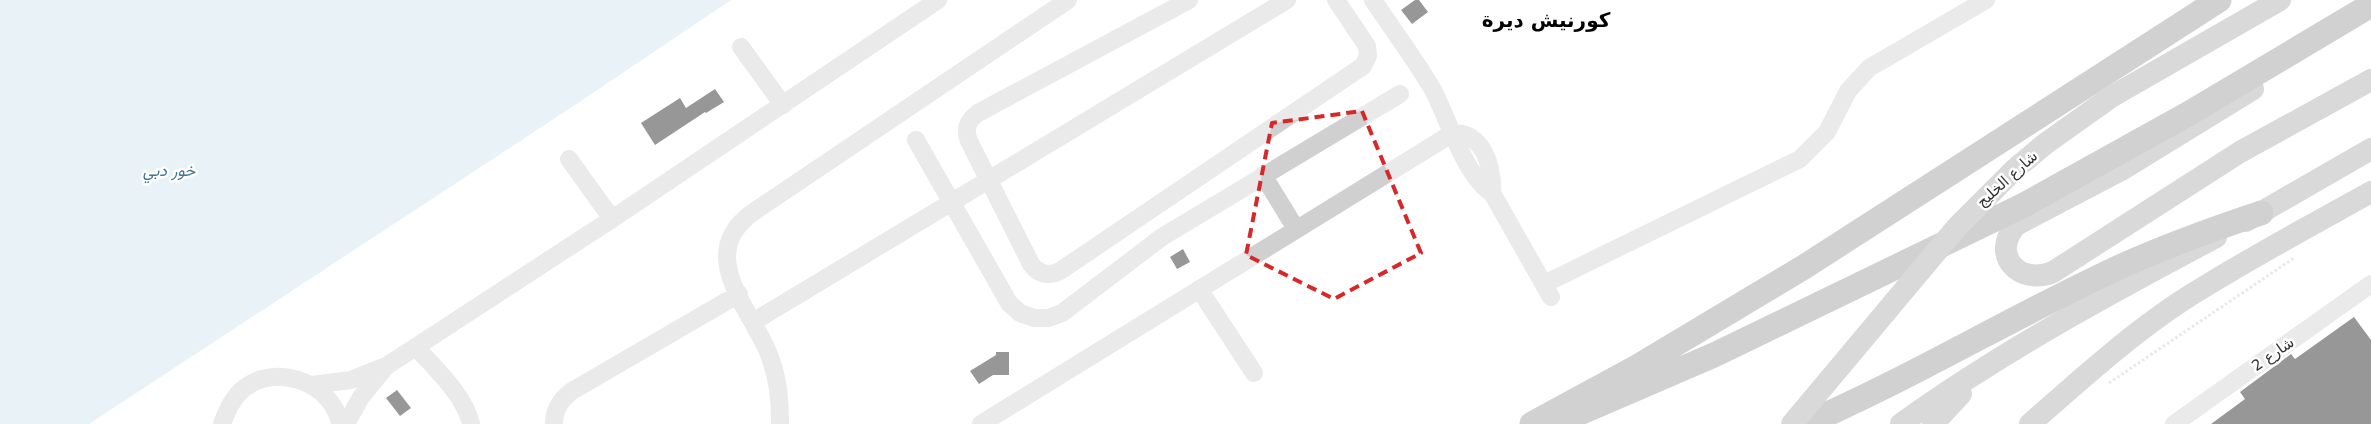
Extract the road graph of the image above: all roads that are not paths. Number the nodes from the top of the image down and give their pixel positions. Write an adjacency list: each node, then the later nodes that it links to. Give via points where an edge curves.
1 (938, 0): 15 (street)
2 (1068, 0): 29 (street, via 744,219 732,233 726,250 727,269)
3 (1189, 0): 21 (street, via 973,116 967,125 967,136)
4 (1287, 0): 21 (street)
5 (1336, 0): 21 (street, via 1367,46 1368,56 1363,66 1060,271 1049,275 1034,268)
6 (1373, 0): 16 (street, via 1422,71)
7 (1986, 0): 16 (street, via 1869,68 1848,91 1827,132 1800,159 1547,290 1492,193 1474,176)
8 (2220, 0): 43 (highway, via 1804,268 1637,367)
9 (2280, 0): 45 (main road, شارع الخليج, bridge, via 2111,97 2014,170 1952,233)
10 (2371, 5): 11 (highway)
11 (2307, 44): 13 (main road, via 2247,93 2122,170 2016,225 2007,238 2006,246 2014,268 2037,277 2053,272 2240,152); 44 (highway, via 2107,160 1967,234 1714,355)
12 (741, 47): 15 (street)
13 (2371, 80)
14 (1400, 94): 20 (street)
15 (783, 105): 25 (street)
16 (1453, 133): 26 (street)
17 (916, 140): 23 (street)
18 (2371, 149): 24 (main road)
19 (569, 159): 25 (street)
20 (1263, 175): 23 (street, via 1162,237 1062,313 1048,318 1027,316 1010,303); 26 (street)
21 (988, 180): 23 (street)
22 (2371, 192): 49 (main road, via 2182,301 2099,363)
23 (952, 202): 30 (street)
24 (2261, 213): 32 (main road, via 2110,293); 46 (highway, via 2110,271 1879,390)
25 (612, 220): 31 (street)
26 (1296, 229): 28 (street)
27 (2371, 284): 50 (street, شارع 2)
28 (1199, 289): 34 (street); 42 (street)
29 (738, 294): 30 (street); 40 (street, via 572,391 556,410)
30 (753, 322): 41 (street, via 776,376)
31 (416, 347): 33 (street); 39 (street, via 456,394)
32 (1993, 361): 47 (main road); 48 (main road)
33 (388, 365): 35 (street, via 351,380); 38 (street, via 361,397)
34 (1254, 373)
35 (311, 385): 36 (street, via 293,378 274,377 256,382 240,392 228,408); 37 (street, via 333,405)
36 (222, 424)
37 (340, 424)
38 (346, 424)
39 (471, 424)
40 (554, 424)
41 (780, 424)
42 (981, 424)
43 (1532, 424)
44 (1554, 424)
45 (1792, 424)
46 (1805, 424)
47 (1901, 424)
48 (1933, 424)
49 (2030, 424)
50 (2174, 424)

